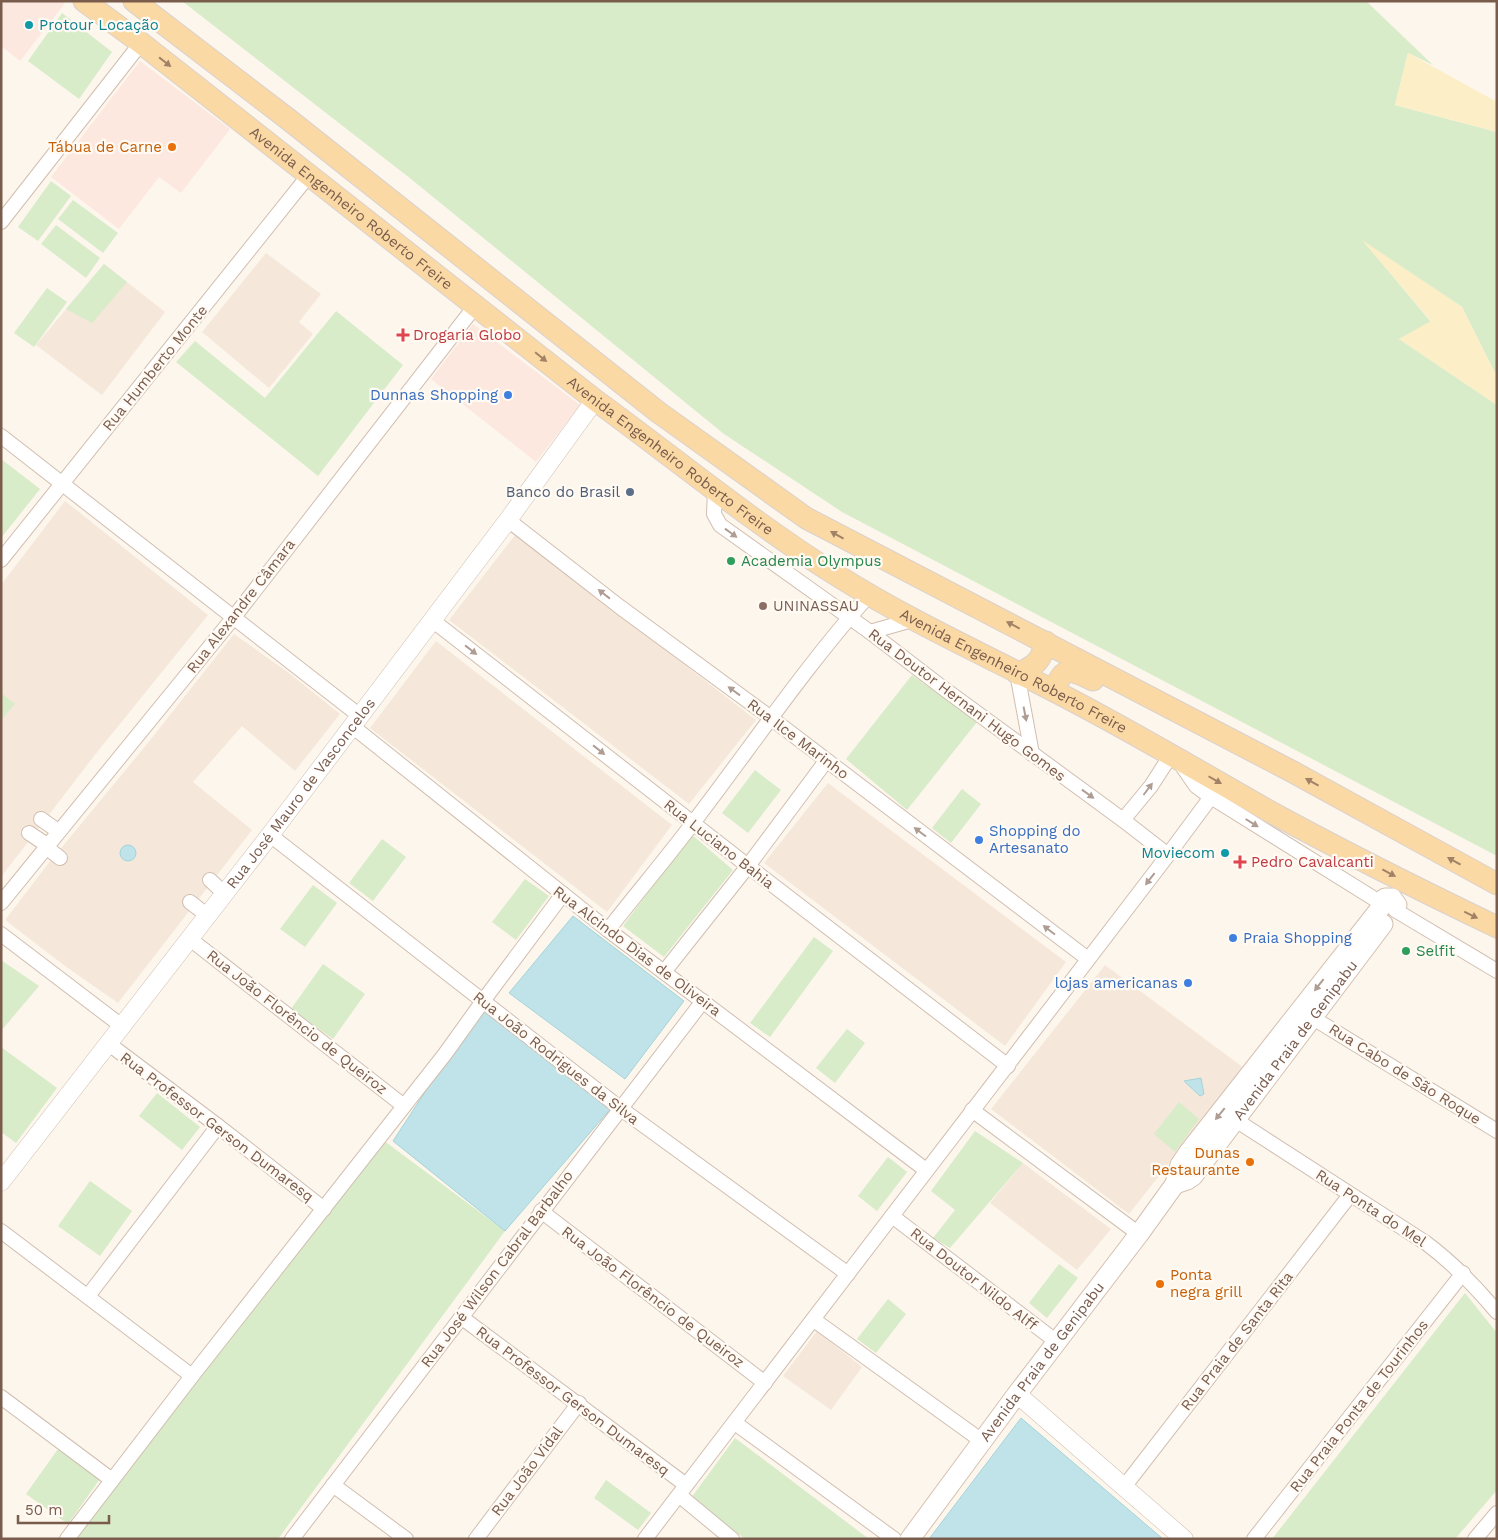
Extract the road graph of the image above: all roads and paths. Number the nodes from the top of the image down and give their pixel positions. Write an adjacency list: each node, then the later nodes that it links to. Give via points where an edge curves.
1 (84, 1): 3 (main road, Avenida Engenheiro Roberto Freire)
2 (134, 1): 19 (main road, Avenida Engenheiro Roberto Freire, one-way to 2, via 806,518 658,412 288,118)
3 (141, 43): 4 (main road, Avenida Engenheiro Roberto Freire, one-way to 4); 5 (street)
4 (309, 175): 6 (main road, Avenida Engenheiro Roberto Freire); 9 (street, Rua Humberto Monte)
5 (1, 222)
6 (476, 305): 7 (main road, Avenida Engenheiro Roberto Freire, one-way to 7); 14 (street, Rua Alexandre Câmara)
7 (595, 400): 10 (main road, Avenida Engenheiro Roberto Freire); 11 (street, Rua José Mauro de Vasconcelos)
8 (1, 436): 9 (street, Rua Alcindo Dias de Oliveira)
9 (62, 484): 12 (street, Rua Humberto Monte); 14 (street, Rua Alcindo Dias de Oliveira)
10 (715, 491): 13 (main road, Avenida Engenheiro Roberto Freire); 15 (street, Rua Doutor Hernani Hugo Gomes, one-way to 15, via 714,514 720,525)
11 (508, 520): 16 (street, Rua José Mauro de Vasconcelos); 23 (street, Rua Ilce Marinho, one-way to 11)
12 (1, 560)
13 (869, 595): 15 (street); 17 (main road, Avenida Engenheiro Roberto Freire)
14 (234, 617): 24 (street, Rua Alcindo Dias de Oliveira); 32 (street, Rua Alexandre Câmara)
15 (849, 617): 18 (street, Rua Doutor Hernani Hugo Gomes); 23 (street)
16 (432, 620): 24 (street, Rua José Mauro de Vasconcelos); 31 (street, Rua Luciano Bahia, one-way to 31)
17 (912, 620): 18 (street); 20 (main road, Avenida Engenheiro Roberto Freire)
18 (870, 632): 25 (street, Rua Doutor Hernani Hugo Gomes)
19 (1046, 642): 20 (main road, via 1040,659); 22 (main road, Avenida Engenheiro Roberto Freire)
20 (1018, 674): 21 (main road, Avenida Engenheiro Roberto Freire); 25 (street, one-way to 25)
21 (1055, 691): 22 (main road, via 1058,679 1067,671 1076,672 1128,699); 26 (main road, Avenida Engenheiro Roberto Freire)
22 (1151, 698): 40 (main road, Avenida Engenheiro Roberto Freire, one-way to 22)
23 (771, 718): 27 (street, Rua Ilce Marinho); 31 (street)
24 (356, 721): 34 (street, Rua José Mauro de Vasconcelos); 43 (street, Rua Alcindo Dias de Oliveira)
25 (1032, 754): 30 (street, Rua Doutor Hernani Hugo Gomes, one-way to 30)
26 (1174, 757): 28 (street, via 1196,786); 30 (street, one-way to 26); 41 (main road, Avenida Engenheiro Roberto Freire, one-way to 41)
27 (826, 761): 38 (street); 52 (street, Rua Ilce Marinho, one-way to 27)
28 (1211, 797): 36 (street); 46 (street, one-way to 46)
29 (41, 819): 32 (street)
30 (1123, 820): 36 (street, Rua Doutor Hernani Hugo Gomes)
31 (693, 824): 38 (street, Rua Luciano Bahia); 49 (street)
32 (58, 831): 35 (street, Rua Alexandre Câmara)
33 (29, 833): 35 (street)
34 (270, 835): 42 (street, Rua José Mauro de Vasconcelos); 55 (street, Rua João Rodrigues da Silva)
35 (46, 846): 37 (street); 44 (street, Rua Alexandre Câmara)
36 (1168, 855): 52 (street, one-way to 52)
37 (60, 858)
38 (748, 866): 54 (street); 60 (street, Rua Luciano Bahia)
39 (210, 880): 42 (street)
40 (1497, 884)
41 (1414, 886): 46 (main road, Avenida Praia de Genipabu); 48 (main road, Avenida Engenheiro Roberto Freire, one-way to 48)
42 (225, 894): 47 (street, Rua José Mauro de Vasconcelos)
43 (563, 894): 49 (street, Rua Alcindo Dias de Oliveira); 55 (street)
44 (1, 902)
45 (190, 902): 47 (street)
46 (1390, 907): 53 (street); 57 (main road, Avenida Praia de Genipabu); 69 (main road, Avenida Praia de Genipabu, one-way to 69, via 1188,1154 1180,1165)
47 (208, 916): 51 (street, Rua José Mauro de Vasconcelos)
48 (1497, 927)
49 (608, 930): 54 (street, Rua Alcindo Dias de Oliveira)
50 (1, 934): 58 (street)
51 (190, 939): 58 (street, Rua José Mauro de Vasconcelos); 61 (street, Rua João Florêncio de Queiroz)
52 (1088, 959): 60 (street)
53 (1497, 971)
54 (664, 972): 56 (street, Rua Alcindo Dias de Oliveira)
55 (483, 1001): 61 (street); 62 (street, Rua João Rodrigues da Silva)
56 (703, 1001): 62 (street, Rua José Wilson Cabral Barbalho); 67 (street, Rua Alcindo Dias de Oliveira)
57 (1313, 1018): 64 (main road, Avenida Praia de Genipabu); 66 (street, Rua Cabo de São Roque)
58 (123, 1027): 59 (street, Rua José Mauro de Vasconcelos)
59 (109, 1044): 65 (street, Rua Professor Gerson Dumaresq); 68 (street, Rua José Mauro de Vasconcelos)
60 (1008, 1066): 63 (street)
61 (404, 1106): 71 (street)
62 (620, 1108): 72 (street, Rua José Wilson Cabral Barbalho); 77 (street, Rua João Rodrigues da Silva)
63 (972, 1110): 67 (street); 75 (street)
64 (1234, 1119): 69 (main road, Avenida Praia de Genipabu, via 1193,1176); 70 (street, Rua Ponta do Mel)
65 (218, 1126): 71 (street, Rua Professor Gerson Dumaresq); 78 (street)
66 (1497, 1131)
67 (926, 1170): 73 (street)
68 (1, 1182)
69 (1175, 1184): 75 (main road, Avenida Praia de Genipabu)
70 (1350, 1195): 76 (street, Rua Ponta do Mel, via 1426,1243); 92 (street, Rua Praia de Santa Rita)
71 (324, 1209): 83 (street)
72 (541, 1211): 80 (street, Rua José Wilson Cabral Barbalho); 84 (street, Rua João Florêncio de Queiroz)
73 (892, 1216): 77 (street); 82 (street, Rua Doutor Nildo Alff)
74 (1, 1231): 78 (street)
75 (1139, 1234): 82 (main road, Avenida Praia de Genipabu)
76 (1463, 1273): 79 (street, Rua Ponta do Mel); 104 (street, Rua Praia Ponta de Tourinhos)
77 (848, 1274): 81 (street)
78 (88, 1296): 83 (street)
79 (1495, 1307)
80 (461, 1317): 87 (street, Rua Professor Gerson Dumaresq); 91 (street, Rua José Wilson Cabral Barbalho)
81 (814, 1320): 84 (street); 89 (street)
82 (1056, 1342): 85 (main road, Avenida Praia de Genipabu)
83 (192, 1376): 90 (street)
84 (765, 1383): 88 (street)
85 (1017, 1394): 89 (main road, Avenida Praia de Genipabu); 92 (street)
86 (1, 1397): 90 (street)
87 (579, 1404): 93 (street, Rua Professor Gerson Dumaresq); 98 (street, Rua João Vidal)
88 (735, 1422): 93 (street); 101 (street)
89 (982, 1442): 102 (main road, Avenida Praia de Genipabu)
90 (112, 1480): 95 (street)
91 (333, 1485): 96 (street, Rua José Wilson Cabral Barbalho); 97 (street)
92 (1124, 1487): 103 (street)
93 (682, 1490): 99 (street); 100 (street, Rua Professor Gerson Dumaresq)
94 (1497, 1513): 105 (street)
95 (67, 1539)
96 (292, 1539)
97 (406, 1539)
98 (476, 1539)
99 (646, 1539)
100 (732, 1539)
101 (894, 1539)
102 (910, 1539)
103 (1184, 1539)
104 (1254, 1539)
105 (1475, 1539)

